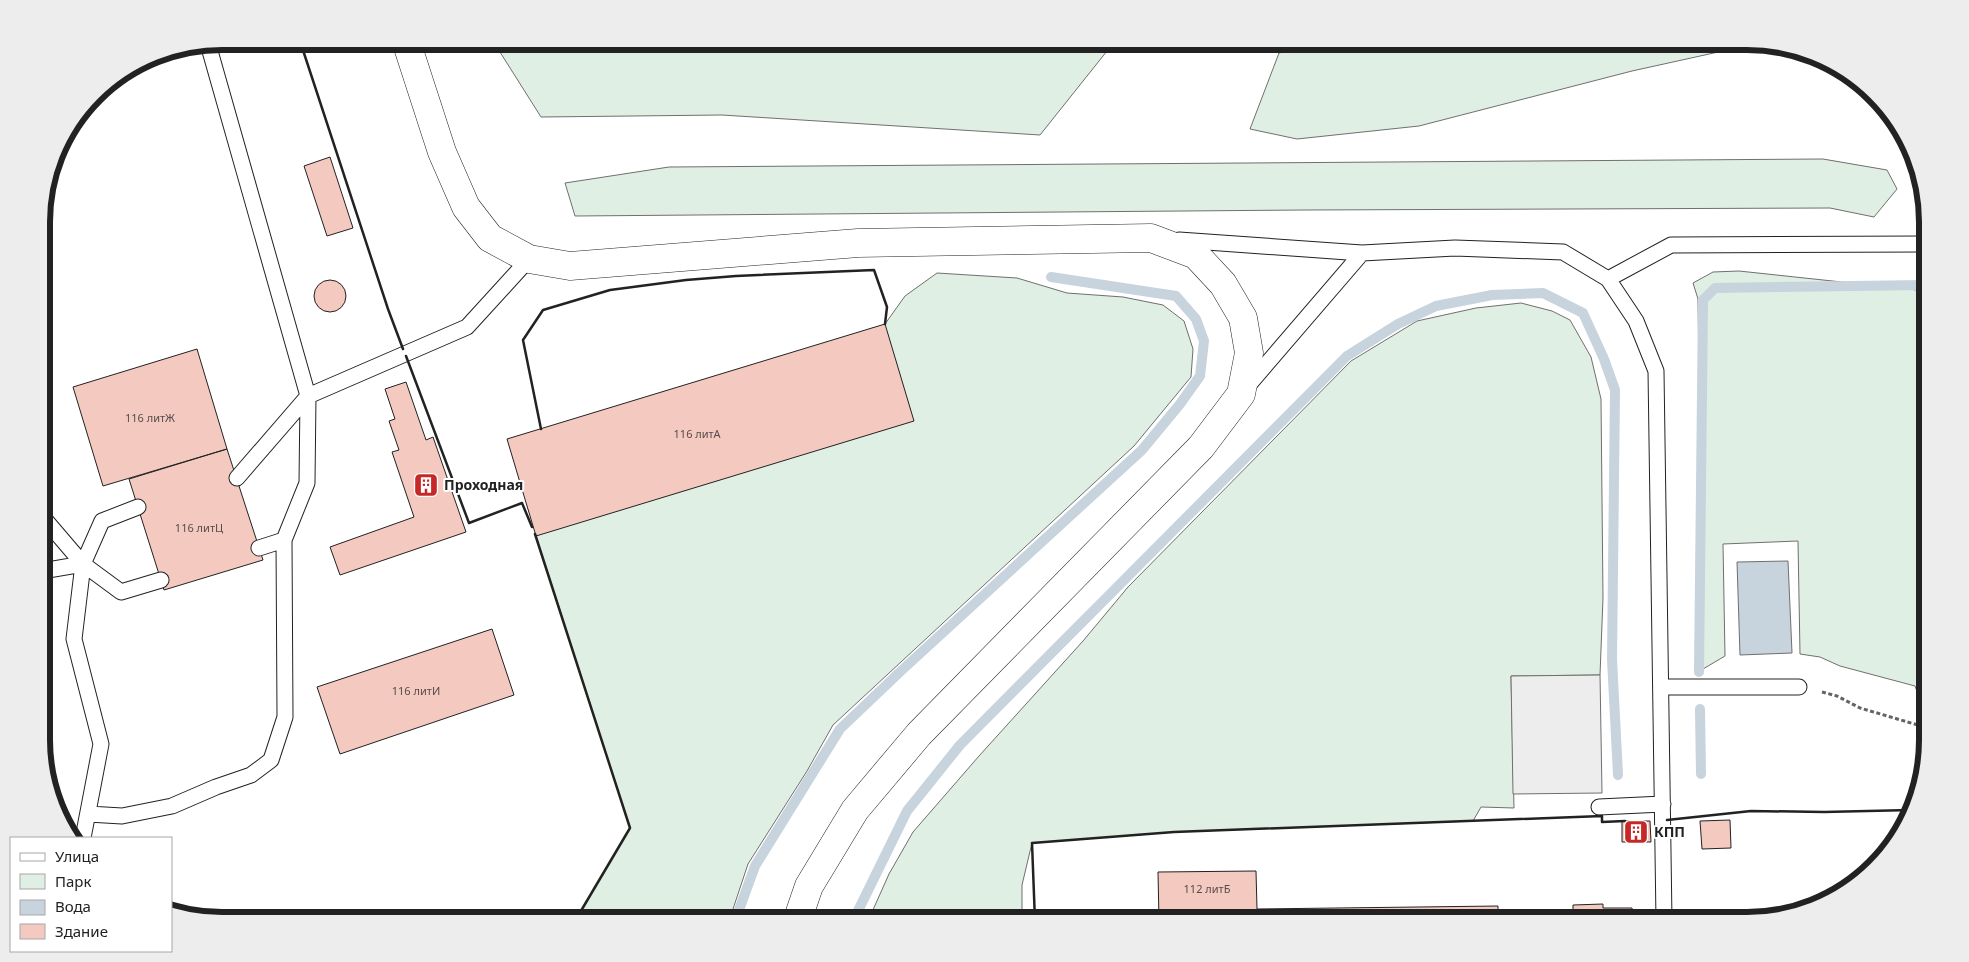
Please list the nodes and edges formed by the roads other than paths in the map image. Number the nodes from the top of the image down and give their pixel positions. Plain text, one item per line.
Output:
1 (409, 50) edge
2 (210, 51) edge
3 (1151, 238) junction
4 (1919, 244) edge
5 (1362, 253) junction
6 (529, 259) junction
7 (1608, 280) junction
8 (1241, 394) junction
9 (308, 396) junction
10 (237, 478) dead end
11 (138, 507) dead end
12 (50, 525) edge
13 (284, 540) junction
14 (259, 548) dead end
15 (83, 564) junction
16 (50, 570) edge
17 (161, 580) dead end
18 (1661, 687) junction
19 (1799, 687) road end
20 (1663, 804) junction
21 (1599, 807) dead end
22 (88, 814) junction
23 (83, 837) edge
24 (800, 912) edge
25 (1664, 912) edge

1 - 6 street
2 - 9 lane
3 - 5 lane
3 - 6 street
3 - 8 street
4 - 7 lane
5 - 7 lane
5 - 8 lane
6 - 9 lane
7 - 18 lane
8 - 24 street
9 - 10 lane
9 - 13 lane
11 - 15 lane
12 - 15 lane
13 - 14 lane
13 - 22 lane
15 - 16 lane
15 - 17 lane
15 - 22 lane
18 - 19 lane
18 - 20 lane
20 - 21 lane
20 - 25 lane
22 - 23 lane

